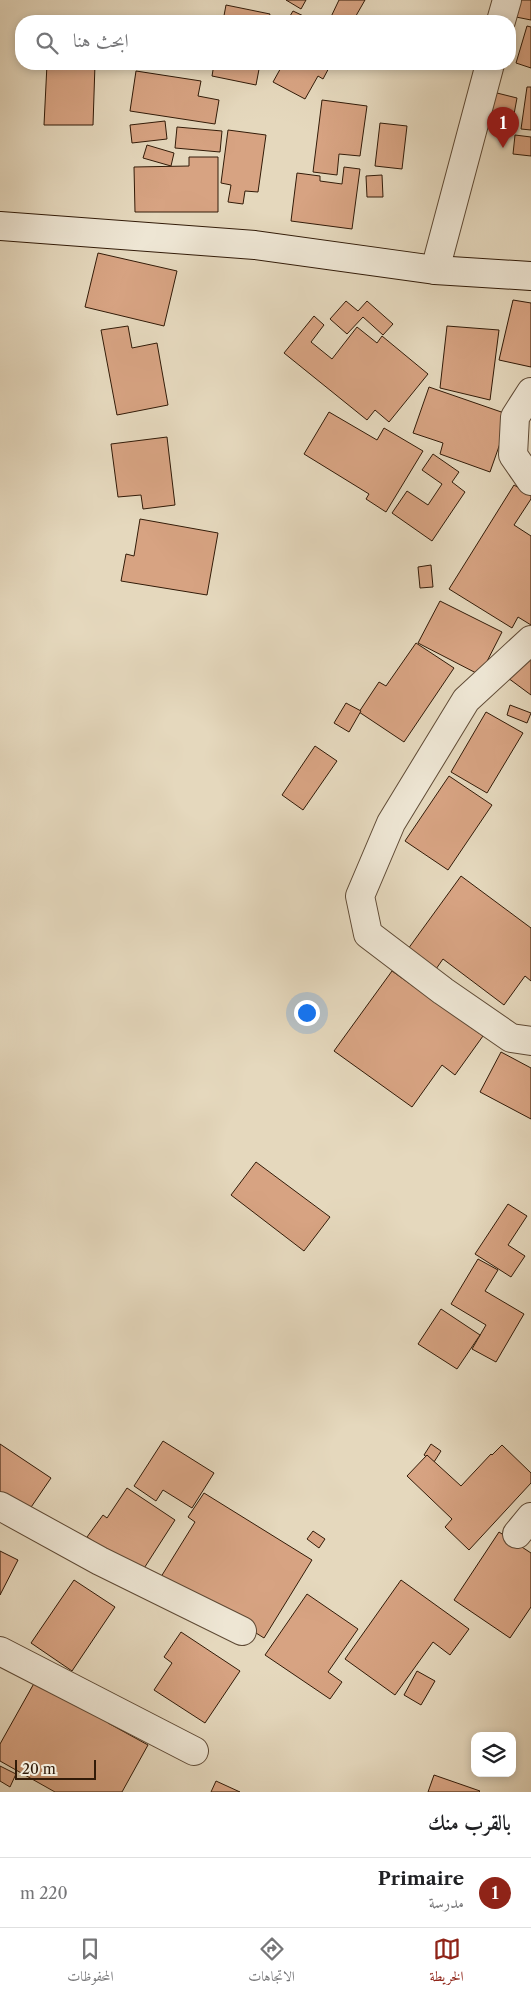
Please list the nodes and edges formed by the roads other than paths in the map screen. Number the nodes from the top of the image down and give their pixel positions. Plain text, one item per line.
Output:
1 (507, 0) edge
2 (503, 15) edge
3 (488, 70) edge
4 (0, 226) edge
5 (435, 270) junction
6 (531, 276) edge
7 (531, 392) edge
8 (531, 481) edge
9 (531, 640) edge
10 (531, 1041) edge
11 (0, 1506) edge
12 (242, 1631) dead end
13 (0, 1650) edge
14 (194, 1751) dead end

1 - 2 street
3 - 5 street
4 - 5 street
5 - 6 street
7 - 8 street
9 - 10 street
11 - 12 street
13 - 14 street

